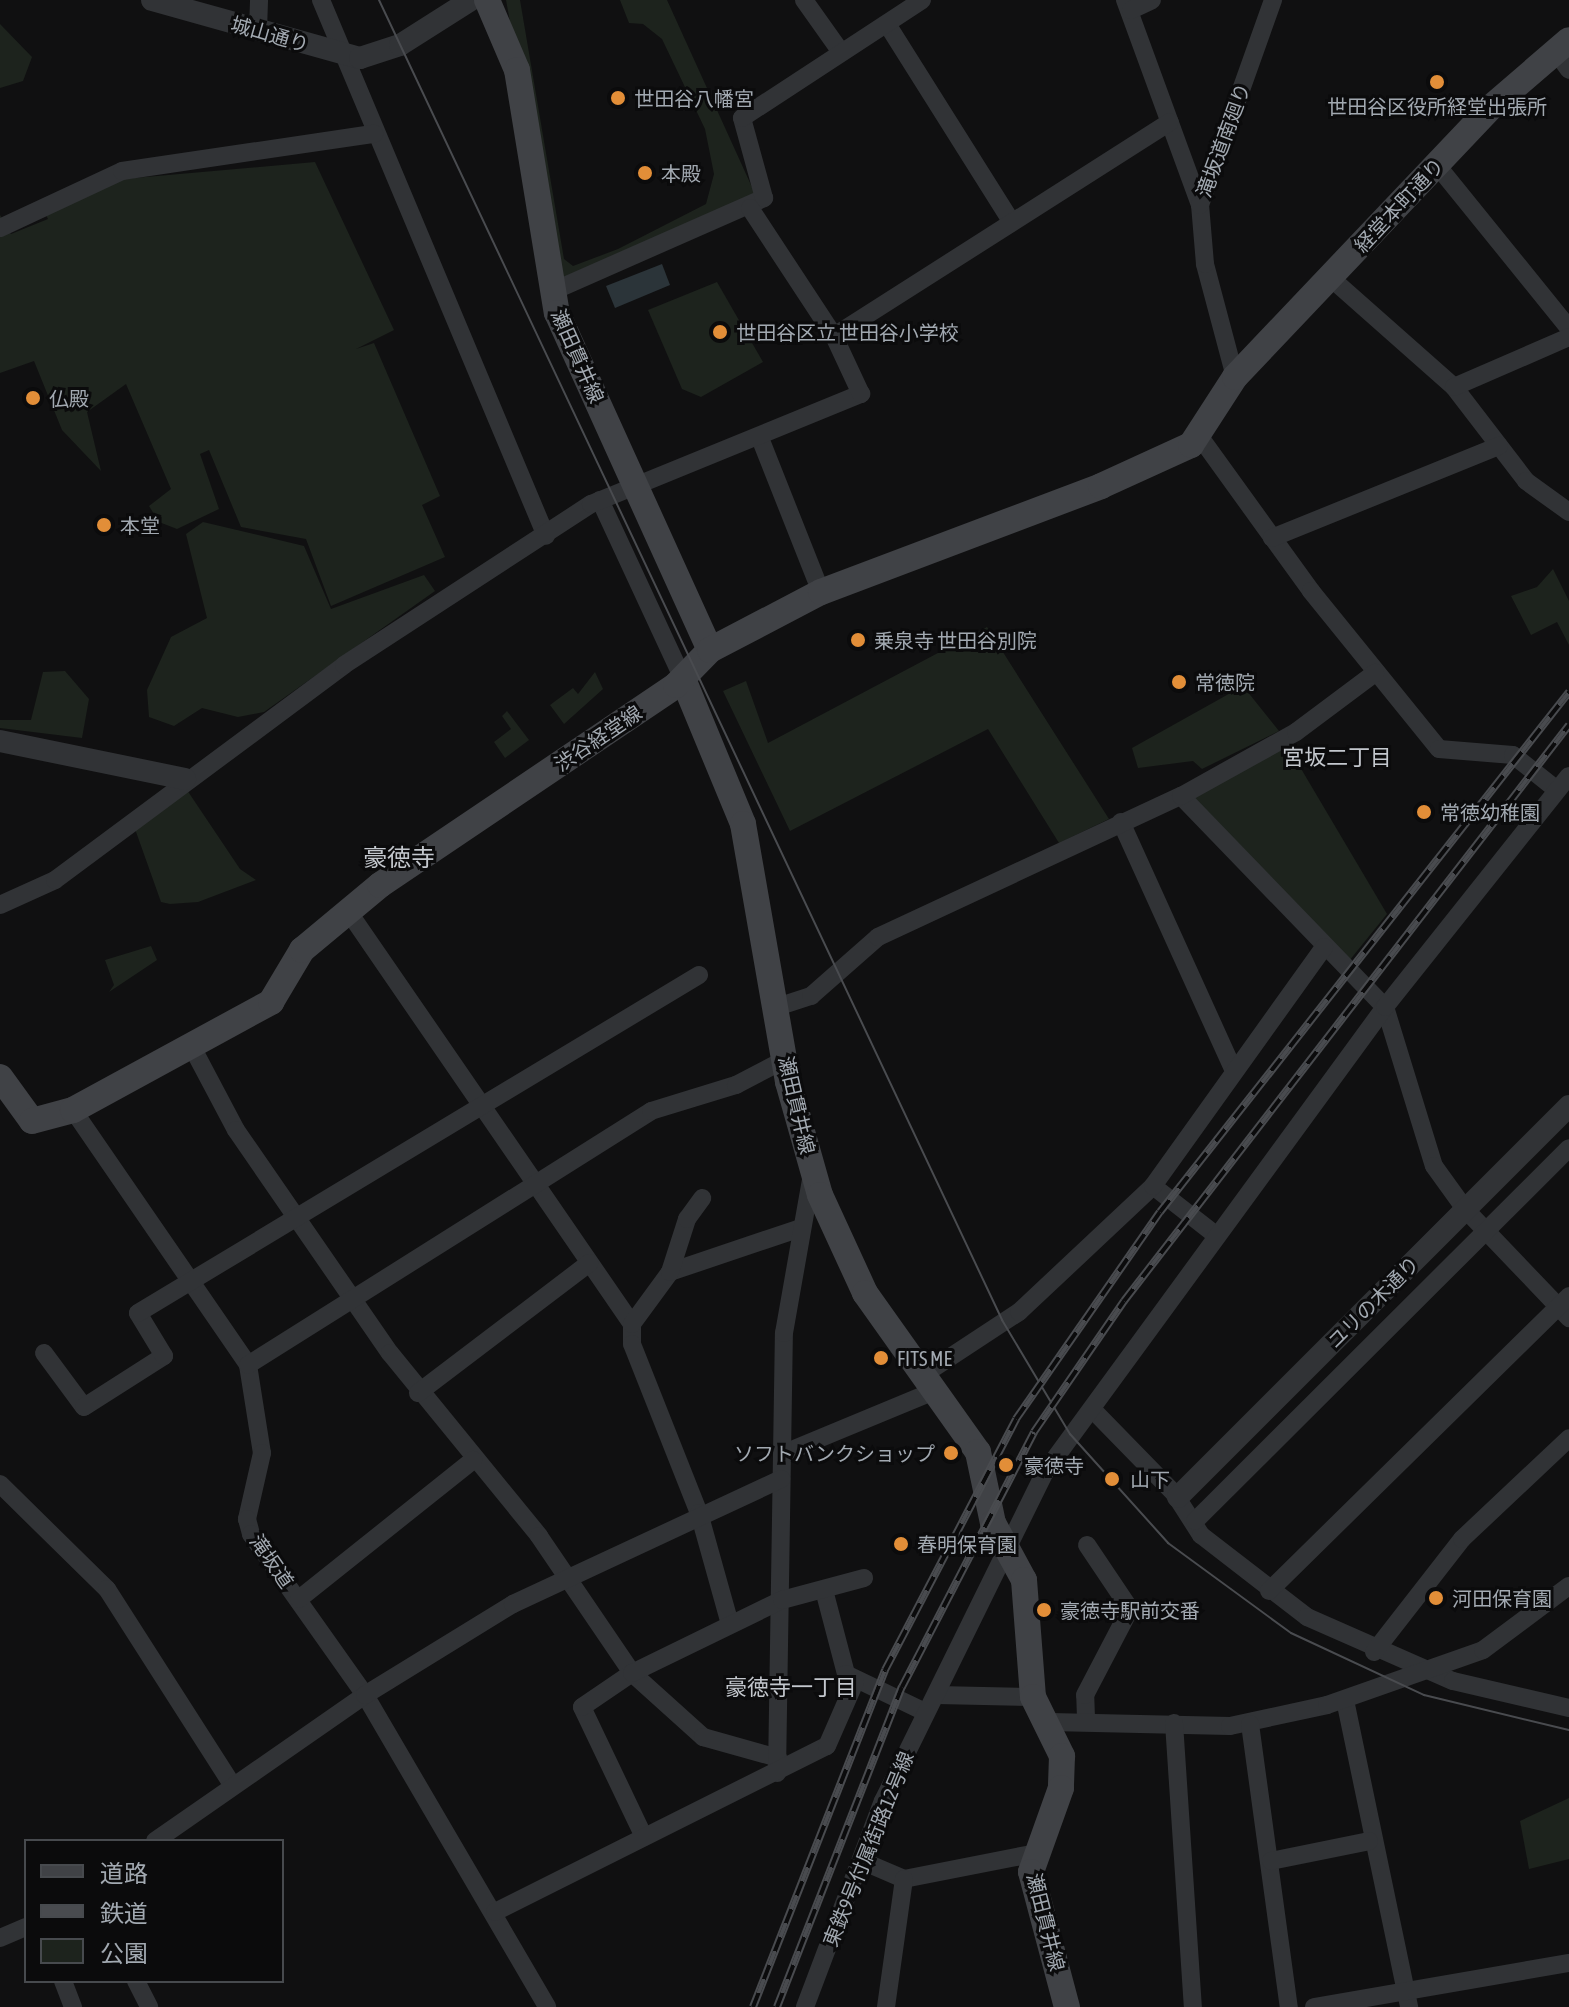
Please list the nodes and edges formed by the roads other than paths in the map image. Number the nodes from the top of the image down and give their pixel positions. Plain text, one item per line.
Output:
1 (152, 0) edge
2 (259, 0) edge
3 (321, 0) edge
4 (471, 0) edge
5 (487, 0) edge
6 (804, 0) edge
7 (922, 0) edge
8 (1152, 0) edge
9 (1273, 0) edge
10 (1128, 5) edge
11 (887, 24) junction
12 (258, 30) junction
13 (841, 52) junction
14 (1565, 54) edge
15 (345, 55) junction
16 (1170, 122) junction
17 (374, 134) junction
18 (1436, 164) junction
19 (1200, 205) junction
20 (750, 208) junction
21 (1011, 221) junction
22 (0, 228) edge
23 (1332, 279) junction
24 (551, 292) junction
25 (1569, 328) edge
26 (834, 336) junction
27 (1569, 337) edge
28 (1235, 377) junction
29 (1454, 387) junction
30 (763, 436) junction
31 (1200, 437) junction
32 (1499, 446) junction
33 (637, 486) junction
34 (600, 500) junction
35 (1569, 512) edge
36 (546, 536) junction
37 (1272, 538) junction
38 (821, 592) junction
39 (710, 650) junction
40 (1375, 673) junction
41 (683, 679) junction
42 (0, 741) edge
43 (185, 779) junction
44 (1563, 783) edge
45 (1181, 796) junction
46 (1121, 822) junction
47 (0, 905) edge
48 (348, 911) junction
49 (1324, 947) junction
50 (699, 975) dead end
51 (780, 1006) junction
52 (1385, 1007) junction
53 (191, 1045) junction
54 (784, 1060) junction
55 (1234, 1071) junction
56 (0, 1077) edge
57 (8, 1106) edge
58 (484, 1106) junction
59 (1569, 1106) edge
60 (73, 1110) junction
61 (1569, 1148) edge
62 (812, 1172) junction
63 (1153, 1186) junction
64 (539, 1187) junction
65 (702, 1198) dead end
66 (1465, 1209) junction
67 (303, 1218) junction
68 (801, 1228) junction
69 (1485, 1232) junction
70 (1217, 1236) junction
71 (589, 1263) junction
72 (670, 1272) junction
73 (193, 1277) junction
74 (356, 1303) junction
75 (1566, 1307) edge
76 (632, 1324) junction
77 (44, 1353) dead end
78 (248, 1365) junction
79 (929, 1383) junction
80 (418, 1393) junction
81 (1092, 1409) junction
82 (1569, 1438) edge
83 (782, 1454) junction
84 (473, 1460) junction
85 (781, 1479) junction
86 (0, 1484) edge
87 (1178, 1497) junction
88 (699, 1513) junction
89 (1195, 1521) junction
90 (1087, 1545) dead end
91 (1011, 1546) junction
92 (564, 1577) junction
93 (864, 1578) dead end
94 (1569, 1586) edge
95 (824, 1590) junction
96 (1269, 1591) junction
97 (299, 1599) junction
98 (782, 1600) junction
99 (730, 1624) junction
100 (1374, 1652) junction
101 (1424, 1671) junction
102 (632, 1673) junction
103 (855, 1682) junction
104 (365, 1695) junction
105 (937, 1695) junction
106 (1033, 1697) junction
107 (1345, 1700) junction
108 (1569, 1708) edge
109 (925, 1712) junction
110 (1086, 1718) junction
111 (1050, 1722) junction
112 (1174, 1723) junction
113 (1250, 1724) junction
114 (778, 1765) junction
115 (233, 1786) junction
116 (644, 1837) junction
117 (158, 1839) edge
118 (1369, 1841) junction
119 (1032, 1854) junction
120 (862, 1861) junction
121 (1271, 1861) junction
122 (904, 1879) junction
123 (495, 1912) junction
124 (24, 1928) edge
125 (0, 1938) edge
126 (1569, 1963) edge
127 (64, 1983) edge
128 (137, 1983) edge
129 (1404, 1988) junction
130 (73, 2007) edge
131 (149, 2007) edge
132 (547, 2007) edge
133 (805, 2007) edge
134 (886, 2007) edge
135 (1067, 2007) edge
136 (1193, 2007) edge
137 (1289, 2007) edge
138 (1314, 2007) edge
139 (1409, 2007) edge

1 - 12 street, 城山通り
2 - 12 street
3 - 15 street
4 - 15 street, 城山通り
5 - 24 main road, 瀬田貫井線
6 - 13 street
7 - 11 street
8 - 10 street
9 - 19 street, 滝坂道南廻り
10 - 16 street
11 - 13 street
11 - 21 street
12 - 15 street, 城山通り
13 - 20 street
14 - 18 main road, 経堂本町通り
15 - 17 street
16 - 19 street
16 - 21 street
17 - 22 street
17 - 36 street
18 - 23 main road, 経堂本町通り
18 - 25 street
19 - 28 street, 滝坂道南廻り
20 - 24 street
20 - 26 street
21 - 26 street
23 - 28 main road, 経堂本町通り
23 - 29 street
24 - 33 main road, 瀬田貫井線
26 - 30 street
27 - 29 street
28 - 31 main road
29 - 32 street
30 - 33 street
30 - 38 street
31 - 37 street
31 - 38 main road, 渋谷経堂線
32 - 35 street
32 - 37 street
33 - 34 street
33 - 39 main road, 瀬田貫井線
34 - 36 street
34 - 41 street
36 - 43 street
37 - 40 street
38 - 39 main road, 渋谷経堂線
39 - 41 main road, 渋谷経堂線
40 - 44 street
40 - 45 street
41 - 48 main road, 渋谷経堂線
41 - 51 main road, 瀬田貫井線
42 - 43 street
43 - 47 street
44 - 52 street, 東鉄9号付属街路12号線
45 - 46 street
45 - 49 street
46 - 51 street
46 - 55 street
48 - 53 main road, 渋谷経堂線
48 - 58 street
49 - 52 street
49 - 55 street
50 - 58 street
51 - 54 main road, 瀬田貫井線
52 - 66 street
52 - 70 street, 東鉄9号付属街路12号線
53 - 60 main road, 渋谷経堂線
53 - 67 street
54 - 62 main road, 瀬田貫井線
54 - 64 street
55 - 63 street
56 - 57 main road, 渋谷経堂線
57 - 60 main road, 渋谷経堂線
58 - 64 street
58 - 67 street
59 - 66 street, ユリの木通り
60 - 73 street, 滝坂道
61 - 69 street
62 - 68 street
62 - 79 main road, 瀬田貫井線
63 - 70 street
63 - 79 street
64 - 71 street
64 - 74 street
65 - 72 street
66 - 69 street
66 - 87 street, ユリの木通り
67 - 73 street
67 - 74 street
68 - 72 street
68 - 83 street
69 - 75 street
69 - 89 street
70 - 81 street, 東鉄9号付属街路12号線
71 - 76 street
71 - 80 street
72 - 76 street
73 - 77 street
73 - 78 street, 滝坂道
74 - 78 street
74 - 80 street
75 - 96 street
76 - 88 street
78 - 97 street, 滝坂道
79 - 83 street
79 - 91 main road, 瀬田貫井線
80 - 84 street
81 - 87 street
81 - 91 street, 東鉄9号付属街路12号線
82 - 100 street
83 - 85 street
84 - 92 street
84 - 97 street
85 - 88 street
85 - 98 street
86 - 115 street
87 - 89 street
88 - 92 street
88 - 99 street
89 - 96 street
90 - 110 street
91 - 105 street, 東鉄9号付属街路12号線
91 - 106 main road, 瀬田貫井線
92 - 102 street
92 - 104 street
93 - 95 street
94 - 101 street
95 - 98 street
95 - 103 street
96 - 100 street
97 - 104 street, 滝坂道
98 - 99 street
98 - 114 street
99 - 102 street
100 - 101 street
101 - 107 street
101 - 108 street
102 - 114 street
102 - 116 street
103 - 109 street
103 - 114 street
104 - 115 street
104 - 123 street, 滝坂道
105 - 106 street
105 - 109 street, 東鉄9号付属街路12号線
106 - 111 main road, 瀬田貫井線
107 - 113 street
107 - 118 street
109 - 120 street, 東鉄9号付属街路12号線
110 - 111 street
110 - 112 street
111 - 119 main road, 瀬田貫井線
112 - 113 street
112 - 136 street
113 - 121 street
114 - 116 street
115 - 117 street
116 - 123 street
118 - 121 street
118 - 129 street
119 - 122 street
119 - 135 main road, 瀬田貫井線
120 - 122 street
120 - 133 street, 東鉄9号付属街路12号線
121 - 137 street
122 - 134 street
123 - 132 street, 滝坂道
124 - 125 street
126 - 129 street
127 - 130 street
128 - 131 street
129 - 138 street
129 - 139 street

